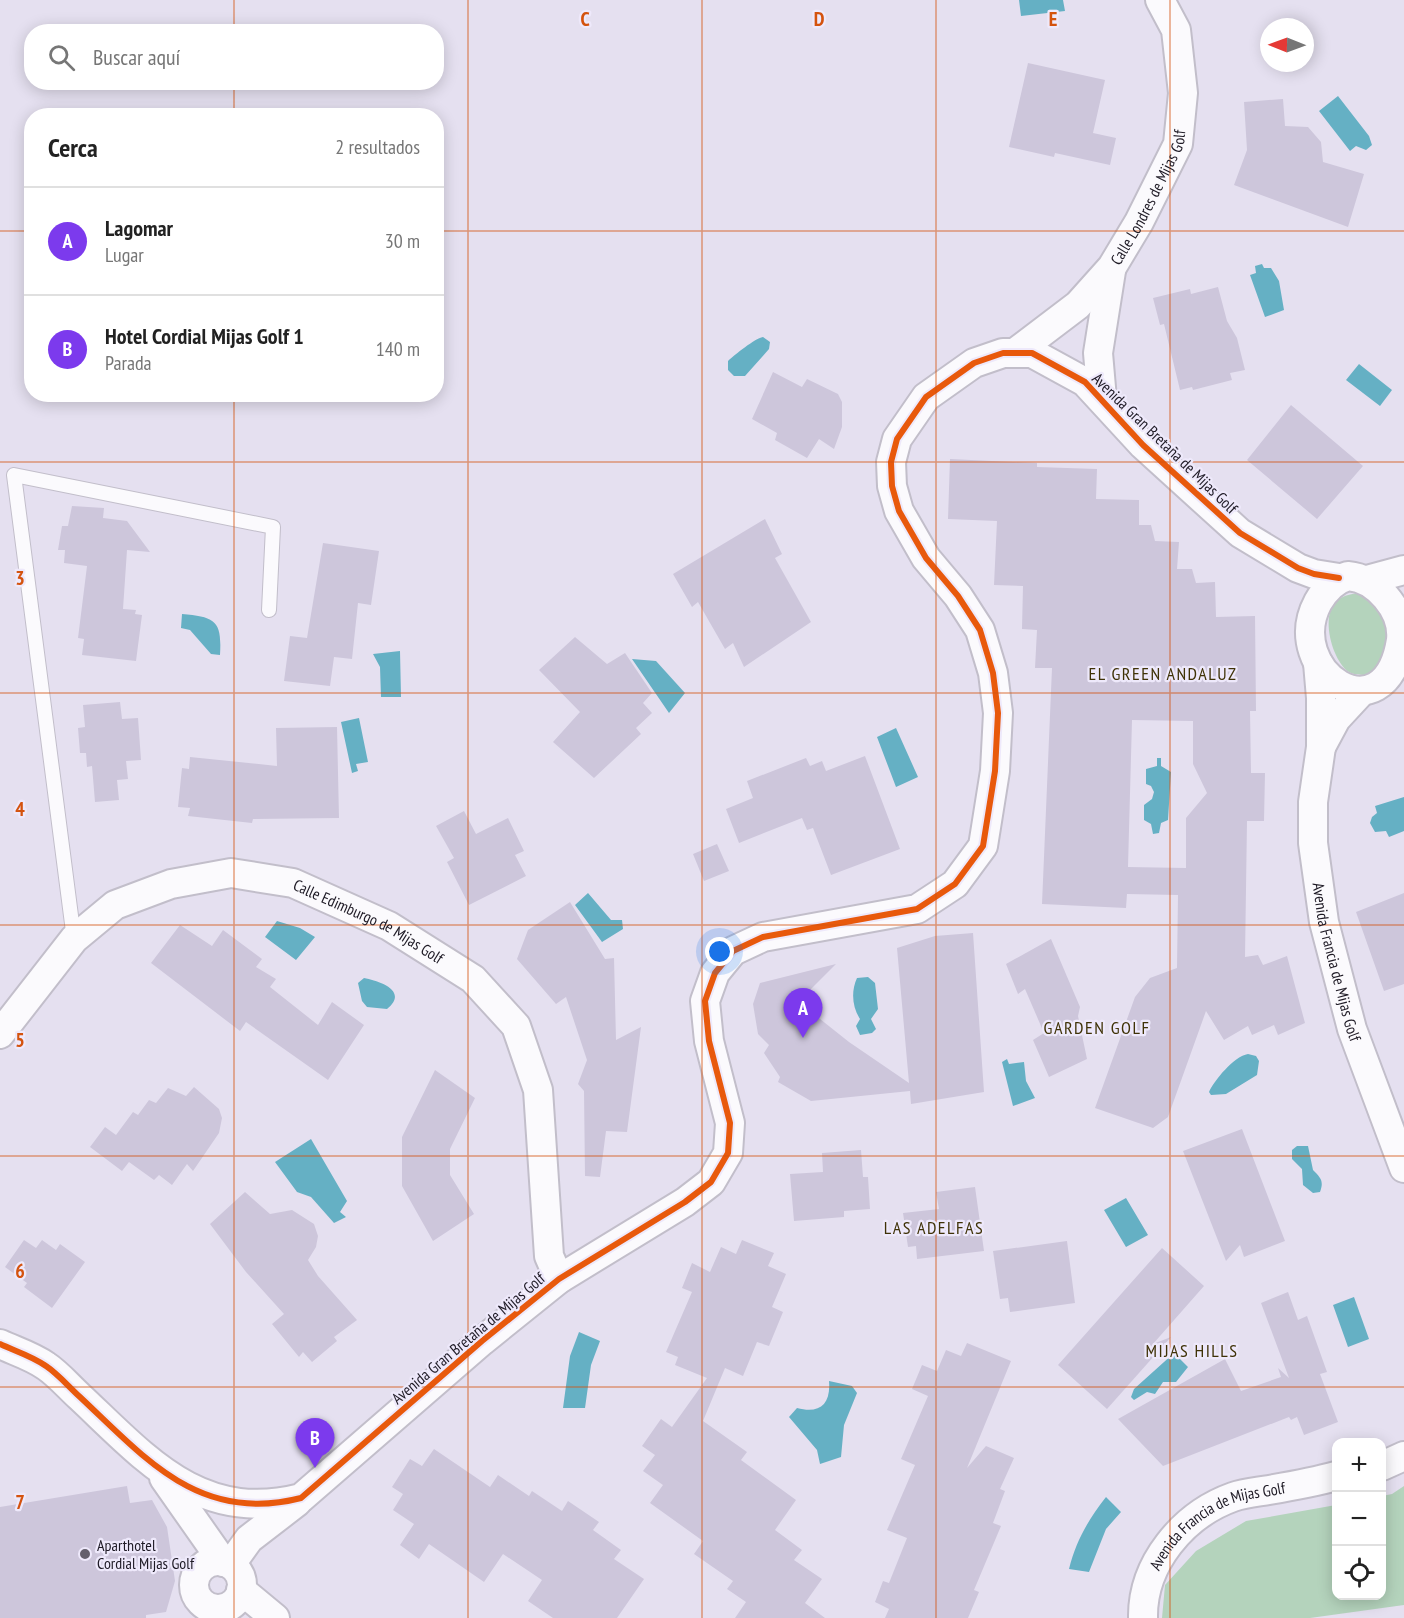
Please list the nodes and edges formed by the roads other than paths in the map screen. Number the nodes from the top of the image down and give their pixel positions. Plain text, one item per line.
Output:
1 (1160, 0) edge
2 (1112, 267) junction
3 (1016, 352) junction
4 (1102, 399) junction
5 (1404, 570) edge
6 (1339, 578) junction
7 (1367, 580) junction
8 (269, 610) dead end
9 (1402, 631) edge
10 (1318, 663) junction
11 (1382, 687) edge
12 (1321, 747) junction
13 (74, 939) junction
14 (0, 1034) edge
15 (1404, 1168) edge
16 (559, 1279) junction
17 (0, 1344) edge
18 (1404, 1456) edge
19 (1386, 1464) edge
20 (158, 1469) junction
21 (1332, 1477) edge
22 (301, 1498) junction
23 (227, 1563) junction
24 (227, 1609) edge
25 (275, 1618) edge
26 (1143, 1618) edge

1 - 2 street, Calle Londres de Mijas Golf
2 - 3 street, Calle Londres de Mijas Golf
2 - 4 street
3 - 4 street, Avenida Gran Bretaña de Mijas Golf
3 - 16 street, Avenida Gran Bretaña de Mijas Golf
4 - 6 street, Avenida Gran Bretaña de Mijas Golf
5 - 7 street
6 - 7 street
6 - 10 street
7 - 9 street
8 - 13 lane
9 - 11 street
10 - 11 street
10 - 12 street, Avenida Francia de Mijas Golf
11 - 12 street, Avenida Francia de Mijas Golf
12 - 15 street, Avenida Francia de Mijas Golf
13 - 14 street, Calle Edimburgo de Mijas Golf
13 - 16 street, Calle Edimburgo de Mijas Golf
16 - 22 street, Avenida Gran Bretaña de Mijas Golf
17 - 20 street, Avenida Gran Bretaña de Mijas Golf
18 - 19 street
20 - 22 street, Avenida Gran Bretaña de Mijas Golf
20 - 23 street
21 - 26 street, Avenida Francia de Mijas Golf
22 - 23 street
23 - 24 street
23 - 24 street
24 - 25 street

